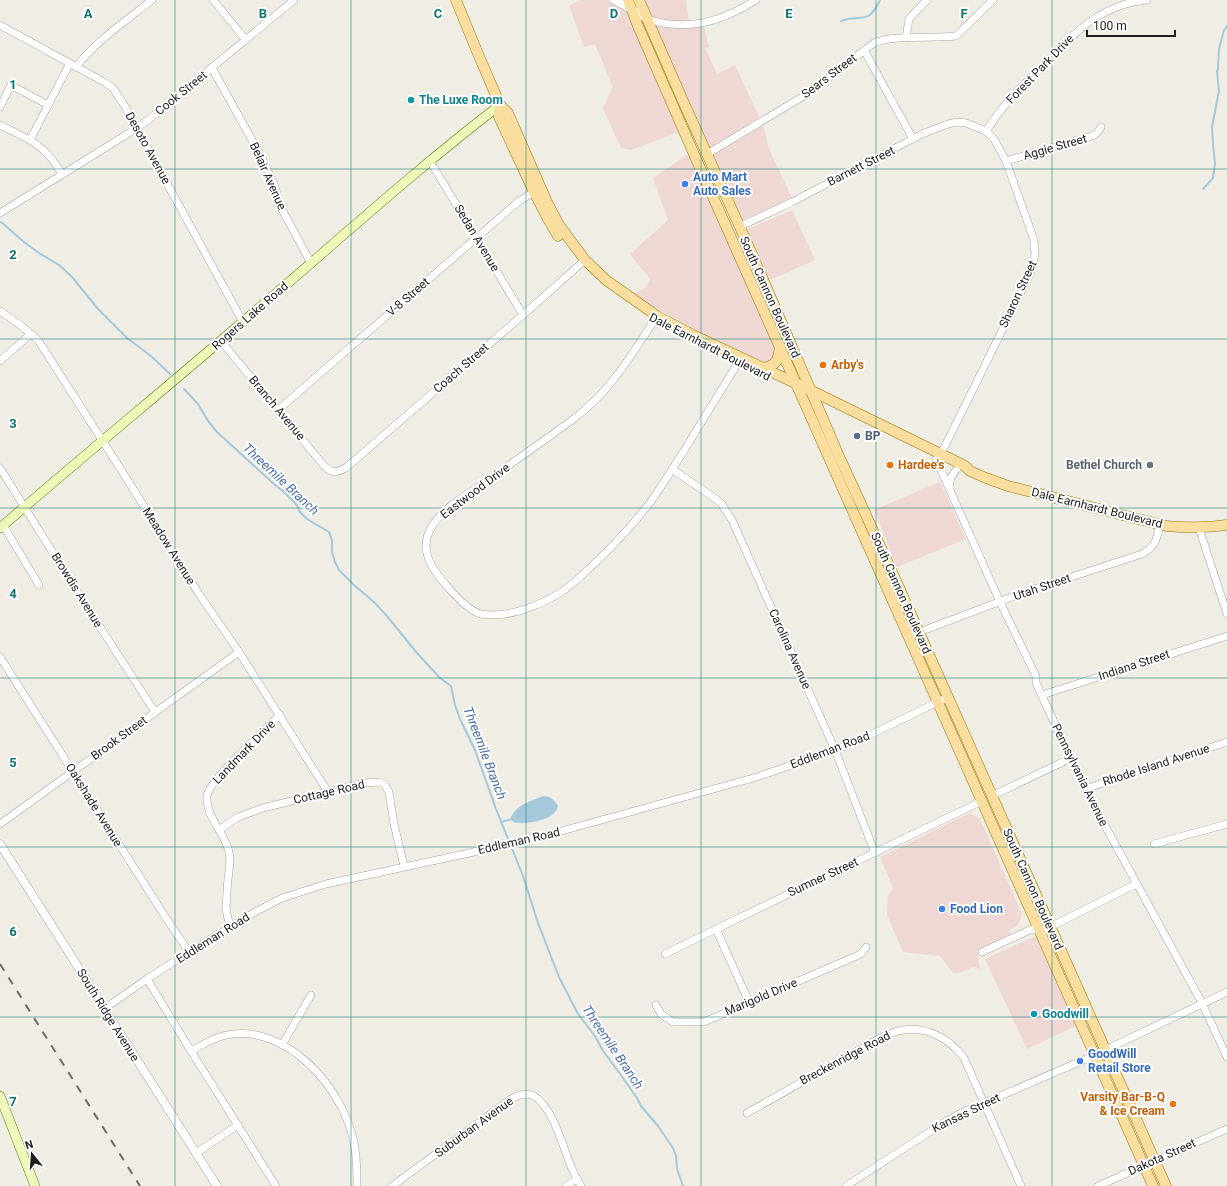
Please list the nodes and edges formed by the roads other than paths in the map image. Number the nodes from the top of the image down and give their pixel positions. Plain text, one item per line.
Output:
1 (152, 0) edge
2 (214, 0) edge
3 (294, 0) edge
4 (456, 0) edge
5 (614, 0) edge
6 (639, 0) edge
7 (756, 0) edge
8 (927, 0) edge
9 (993, 0) edge
10 (1147, 0) edge
11 (748, 2) edge
12 (630, 4) edge
13 (647, 19) junction
14 (0, 25) edge
15 (906, 38) junction
16 (246, 40) junction
17 (864, 50) junction
18 (73, 65) junction
19 (212, 68) junction
20 (48, 105) junction
21 (500, 105) junction
22 (0, 107) edge
23 (0, 125) edge
24 (1101, 127) dead end
25 (137, 128) junction
26 (986, 131) junction
27 (913, 139) junction
28 (30, 140) junction
29 (707, 154) junction
30 (430, 161) junction
31 (1006, 161) junction
32 (63, 174) junction
33 (537, 190) junction
34 (712, 195) junction
35 (0, 213) edge
36 (740, 227) junction
37 (477, 238) junction
38 (582, 262) junction
39 (311, 264) junction
40 (0, 311) edge
41 (524, 315) junction
42 (655, 318) junction
43 (242, 322) junction
44 (31, 334) junction
45 (221, 341) junction
46 (780, 346) junction
47 (0, 361) edge
48 (738, 363) junction
49 (763, 368) junction
50 (798, 387) junction
51 (812, 394) junction
52 (279, 409) junction
53 (102, 441) junction
54 (939, 456) junction
55 (0, 468) edge
56 (672, 469) junction
57 (957, 469) junction
58 (970, 471) junction
59 (335, 472) joint
60 (949, 487) junction
61 (25, 507) junction
62 (1160, 524) junction
63 (1227, 525) edge
64 (2, 526) edge
65 (1199, 528) junction
66 (39, 584) dead end
67 (1000, 602) junction
68 (1227, 614) edge
69 (919, 632) junction
70 (908, 636) junction
71 (1227, 636) edge
72 (239, 652) junction
73 (0, 657) edge
74 (1042, 695) junction
75 (948, 697) junction
76 (938, 702) junction
77 (156, 712) junction
78 (280, 715) junction
79 (1227, 742) edge
80 (835, 750) junction
81 (1071, 758) junction
82 (73, 771) junction
83 (1085, 789) junction
84 (328, 792) junction
85 (992, 796) junction
86 (982, 801) junction
87 (0, 824) edge
88 (1227, 824) edge
89 (219, 830) junction
90 (0, 844) edge
91 (1154, 844) dead end
92 (875, 853) junction
93 (404, 866) junction
94 (1136, 884) junction
95 (230, 926) junction
96 (1050, 927) junction
97 (716, 929) junction
98 (1040, 932) junction
99 (866, 947) dead end
100 (189, 952) junction
101 (982, 952) dead end
102 (665, 954) dead end
103 (147, 979) junction
104 (1227, 992) edge
105 (311, 995) dead end
106 (749, 1002) junction
107 (1202, 1004) junction
108 (656, 1005) dead end
109 (104, 1009) junction
110 (282, 1046) junction
111 (1105, 1050) junction
112 (191, 1051) junction
113 (1095, 1055) junction
114 (1227, 1057) edge
115 (0, 1096) edge
116 (985, 1103) junction
117 (747, 1113) dead end
118 (238, 1125) junction
119 (1227, 1129) edge
120 (196, 1153) junction
121 (1154, 1161) junction
122 (1144, 1165) junction
123 (579, 1183) edge
124 (35, 1186) edge
125 (217, 1186) edge
126 (276, 1186) edge
127 (357, 1186) edge
128 (392, 1186) edge
129 (566, 1186) edge
130 (846, 1186) edge
131 (1022, 1186) edge
132 (1098, 1186) edge
133 (1153, 1186) edge
134 (1166, 1186) edge

1 - 18 street
2 - 16 street
3 - 16 street, Cook Street
4 - 21 main road, Dale Earnhardt Boulevard
5 - 12 street
6 - 13 main road, South Cannon Boulevard
7 - 11 street
8 - 15 street
9 - 15 street
10 - 26 street, Forest Park Drive
11 - 13 street
12 - 13 street
12 - 34 main road, South Cannon Boulevard
13 - 29 main road, South Cannon Boulevard
14 - 18 street, Desoto Avenue
15 - 17 street
16 - 19 street, Cook Street
17 - 27 street, Sears Street
17 - 29 street, Sears Street
18 - 20 street
18 - 25 street, Desoto Avenue
19 - 25 street, Cook Street
19 - 39 street, Belair Avenue
20 - 22 street
20 - 28 street
21 - 30 main road, Rogers Lake Road
21 - 33 main road, Dale Earnhardt Boulevard
23 - 28 street
24 - 31 street, Aggie Street
25 - 32 street, Cook Street
25 - 43 street, Desoto Avenue
26 - 27 street, Barnett Street
26 - 31 street, Sharon Street
27 - 36 street, Barnett Street
28 - 32 street
29 - 36 main road, South Cannon Boulevard
30 - 37 street, Sedan Avenue
30 - 39 main road, Rogers Lake Road
31 - 54 street, Sharon Street
32 - 35 street, Cook Street
33 - 37 street, V-8 Street
33 - 38 main road, Dale Earnhardt Boulevard
34 - 36 main road
34 - 46 main road, South Cannon Boulevard
36 - 51 main road, South Cannon Boulevard
37 - 41 street, Sedan Avenue
37 - 52 street, V-8 Street
38 - 41 street, Coach Street
38 - 42 main road, Dale Earnhardt Boulevard
39 - 43 main road, Rogers Lake Road
40 - 44 street, Meadow Avenue
41 - 59 street, Coach Street
42 - 48 main road, Dale Earnhardt Boulevard
42 - 49 main road, Dale Earnhardt Boulevard
42 - 56 street, Eastwood Drive
43 - 45 main road, Rogers Lake Road
44 - 47 street
44 - 53 street, Meadow Avenue
45 - 52 street, Branch Avenue
45 - 53 main road, Rogers Lake Road
46 - 49 main road
46 - 50 main road, South Cannon Boulevard
48 - 50 main road, Dale Earnhardt Boulevard
48 - 56 street, Eastwood Drive
49 - 50 main road, Dale Earnhardt Boulevard
50 - 51 main road, Dale Earnhardt Boulevard
50 - 70 main road, South Cannon Boulevard
51 - 54 main road, Dale Earnhardt Boulevard
51 - 69 main road, South Cannon Boulevard
52 - 59 street, Branch Avenue
53 - 61 main road, Rogers Lake Road
53 - 72 street, Meadow Avenue
54 - 57 main road, Dale Earnhardt Boulevard
54 - 58 main road, Dale Earnhardt Boulevard
54 - 60 street, Pennsylvania Avenue
55 - 61 street, Browdis Avenue
56 - 80 street, Carolina Avenue
57 - 58 main road, Dale Earnhardt Boulevard
57 - 60 street
58 - 62 main road, Dale Earnhardt Boulevard
60 - 67 street, Pennsylvania Avenue
61 - 64 main road, Rogers Lake Road
61 - 77 street, Browdis Avenue
62 - 65 main road, Dale Earnhardt Boulevard
62 - 67 street, Utah Street
63 - 65 main road, Dale Earnhardt Boulevard
64 - 66 street
65 - 68 street
67 - 69 street, Utah Street
67 - 74 street, Pennsylvania Avenue
69 - 70 street, Utah Street
69 - 75 main road, South Cannon Boulevard
70 - 76 main road, South Cannon Boulevard
71 - 74 street, Indiana Street
72 - 77 street, Brook Street
72 - 78 street, Meadow Avenue
73 - 82 street, Oakshade Avenue
74 - 81 street, Pennsylvania Avenue
75 - 76 street, Eddleman Road
75 - 85 main road, South Cannon Boulevard
76 - 80 street, Eddleman Road
76 - 86 main road, South Cannon Boulevard
77 - 82 street, Brook Street
78 - 84 street, Meadow Avenue
78 - 89 street, Landmark Drive
79 - 83 street, Rhode Island Avenue
80 - 92 street, Carolina Avenue
80 - 93 street, Eddleman Road
81 - 83 street, Pennsylvania Avenue
81 - 85 street
82 - 87 street, Brook Street
82 - 100 street, Oakshade Avenue
83 - 94 street, Pennsylvania Avenue
84 - 89 street, Cottage Road
84 - 93 street, Cottage Road
85 - 96 main road, South Cannon Boulevard
86 - 92 street, Sumner Street
86 - 98 main road, South Cannon Boulevard
88 - 91 street
89 - 95 street, Landmark Drive
90 - 109 street, South Ridge Avenue
92 - 97 street, Sumner Street
93 - 95 street, Eddleman Road
94 - 96 street
94 - 107 street, Pennsylvania Avenue
95 - 100 street, Eddleman Road
96 - 98 street
96 - 111 main road, South Cannon Boulevard
97 - 102 street, Sumner Street
97 - 106 street
98 - 101 street
98 - 113 main road, South Cannon Boulevard
99 - 106 street, Marigold Drive
100 - 103 street, Eddleman Road
103 - 109 street, Eddleman Road
103 - 112 street
104 - 107 street
105 - 110 street
106 - 108 street, Marigold Drive
107 - 111 street
107 - 114 street, Pennsylvania Avenue
109 - 120 street, South Ridge Avenue
110 - 112 street
110 - 127 street
111 - 121 main road, South Cannon Boulevard
112 - 118 street
113 - 116 street, Kansas Street
113 - 122 main road, South Cannon Boulevard
115 - 124 main road
116 - 117 street, Breckenridge Road
116 - 130 street, Kansas Street
116 - 131 street
118 - 120 street
118 - 126 street
119 - 121 street, Dakota Street
120 - 125 street, South Ridge Avenue
121 - 122 street, Dakota Street
121 - 134 main road, South Cannon Boulevard
122 - 132 street, Dakota Street
122 - 133 main road, South Cannon Boulevard
123 - 128 street, Suburban Avenue
123 - 129 street

